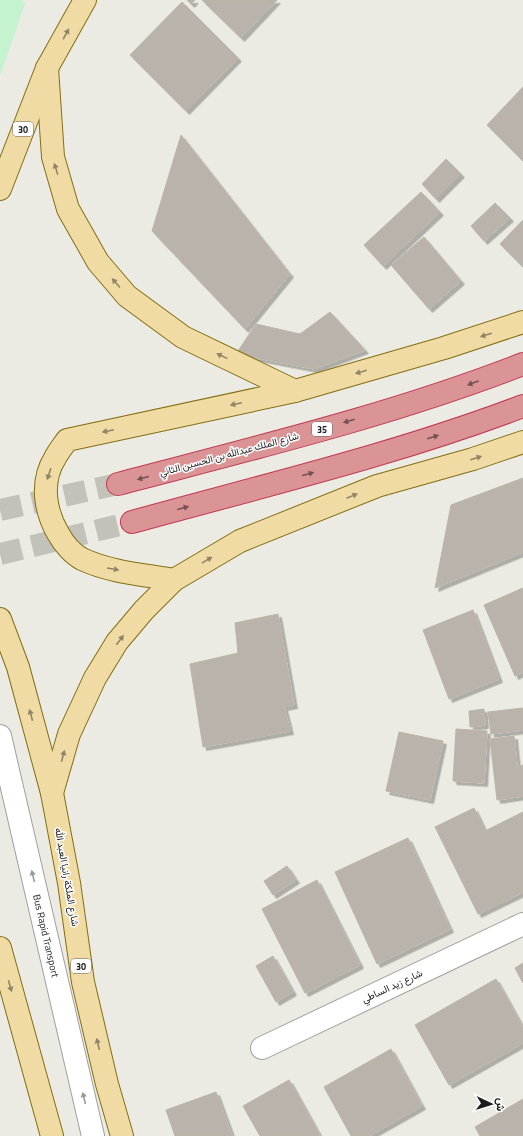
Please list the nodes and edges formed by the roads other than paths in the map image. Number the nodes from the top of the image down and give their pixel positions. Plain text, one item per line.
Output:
1 (85, 0) edge
2 (47, 68) junction
3 (0, 189) edge
4 (523, 322) edge
5 (523, 364) edge
6 (295, 391) junction
7 (523, 406) edge
8 (523, 442) edge
9 (118, 484) tunnel mouth
10 (132, 522) tunnel mouth
11 (174, 580) junction
12 (0, 621) edge
13 (9, 665) edge
14 (0, 736) edge
15 (52, 793) junction
16 (523, 924) edge
17 (0, 948) edge
18 (262, 1048) dead end
19 (52, 1136) edge
20 (93, 1136) edge
21 (122, 1136) edge

2 -> 1 main road, 30
2 - 3 main road, 30
6 -> 2 main road
4 -> 6 main road
5 -> 9 highway, شارع الملك عبدالله بن الحسين الثاني / 35
6 -> 11 main road
10 -> 7 highway
11 -> 8 main road
15 -> 11 main road
12 - 13 main road, شارع الملكة رانيا العبد الله / 30
15 -> 13 main road, شارع الملكة رانيا العبد الله / 30
20 -> 14 street, Bus Rapid Transport
21 -> 15 main road, شارع الملكة رانيا العبد الله / 30
16 - 18 street, شارع زيد الساطي
17 -> 19 main road

